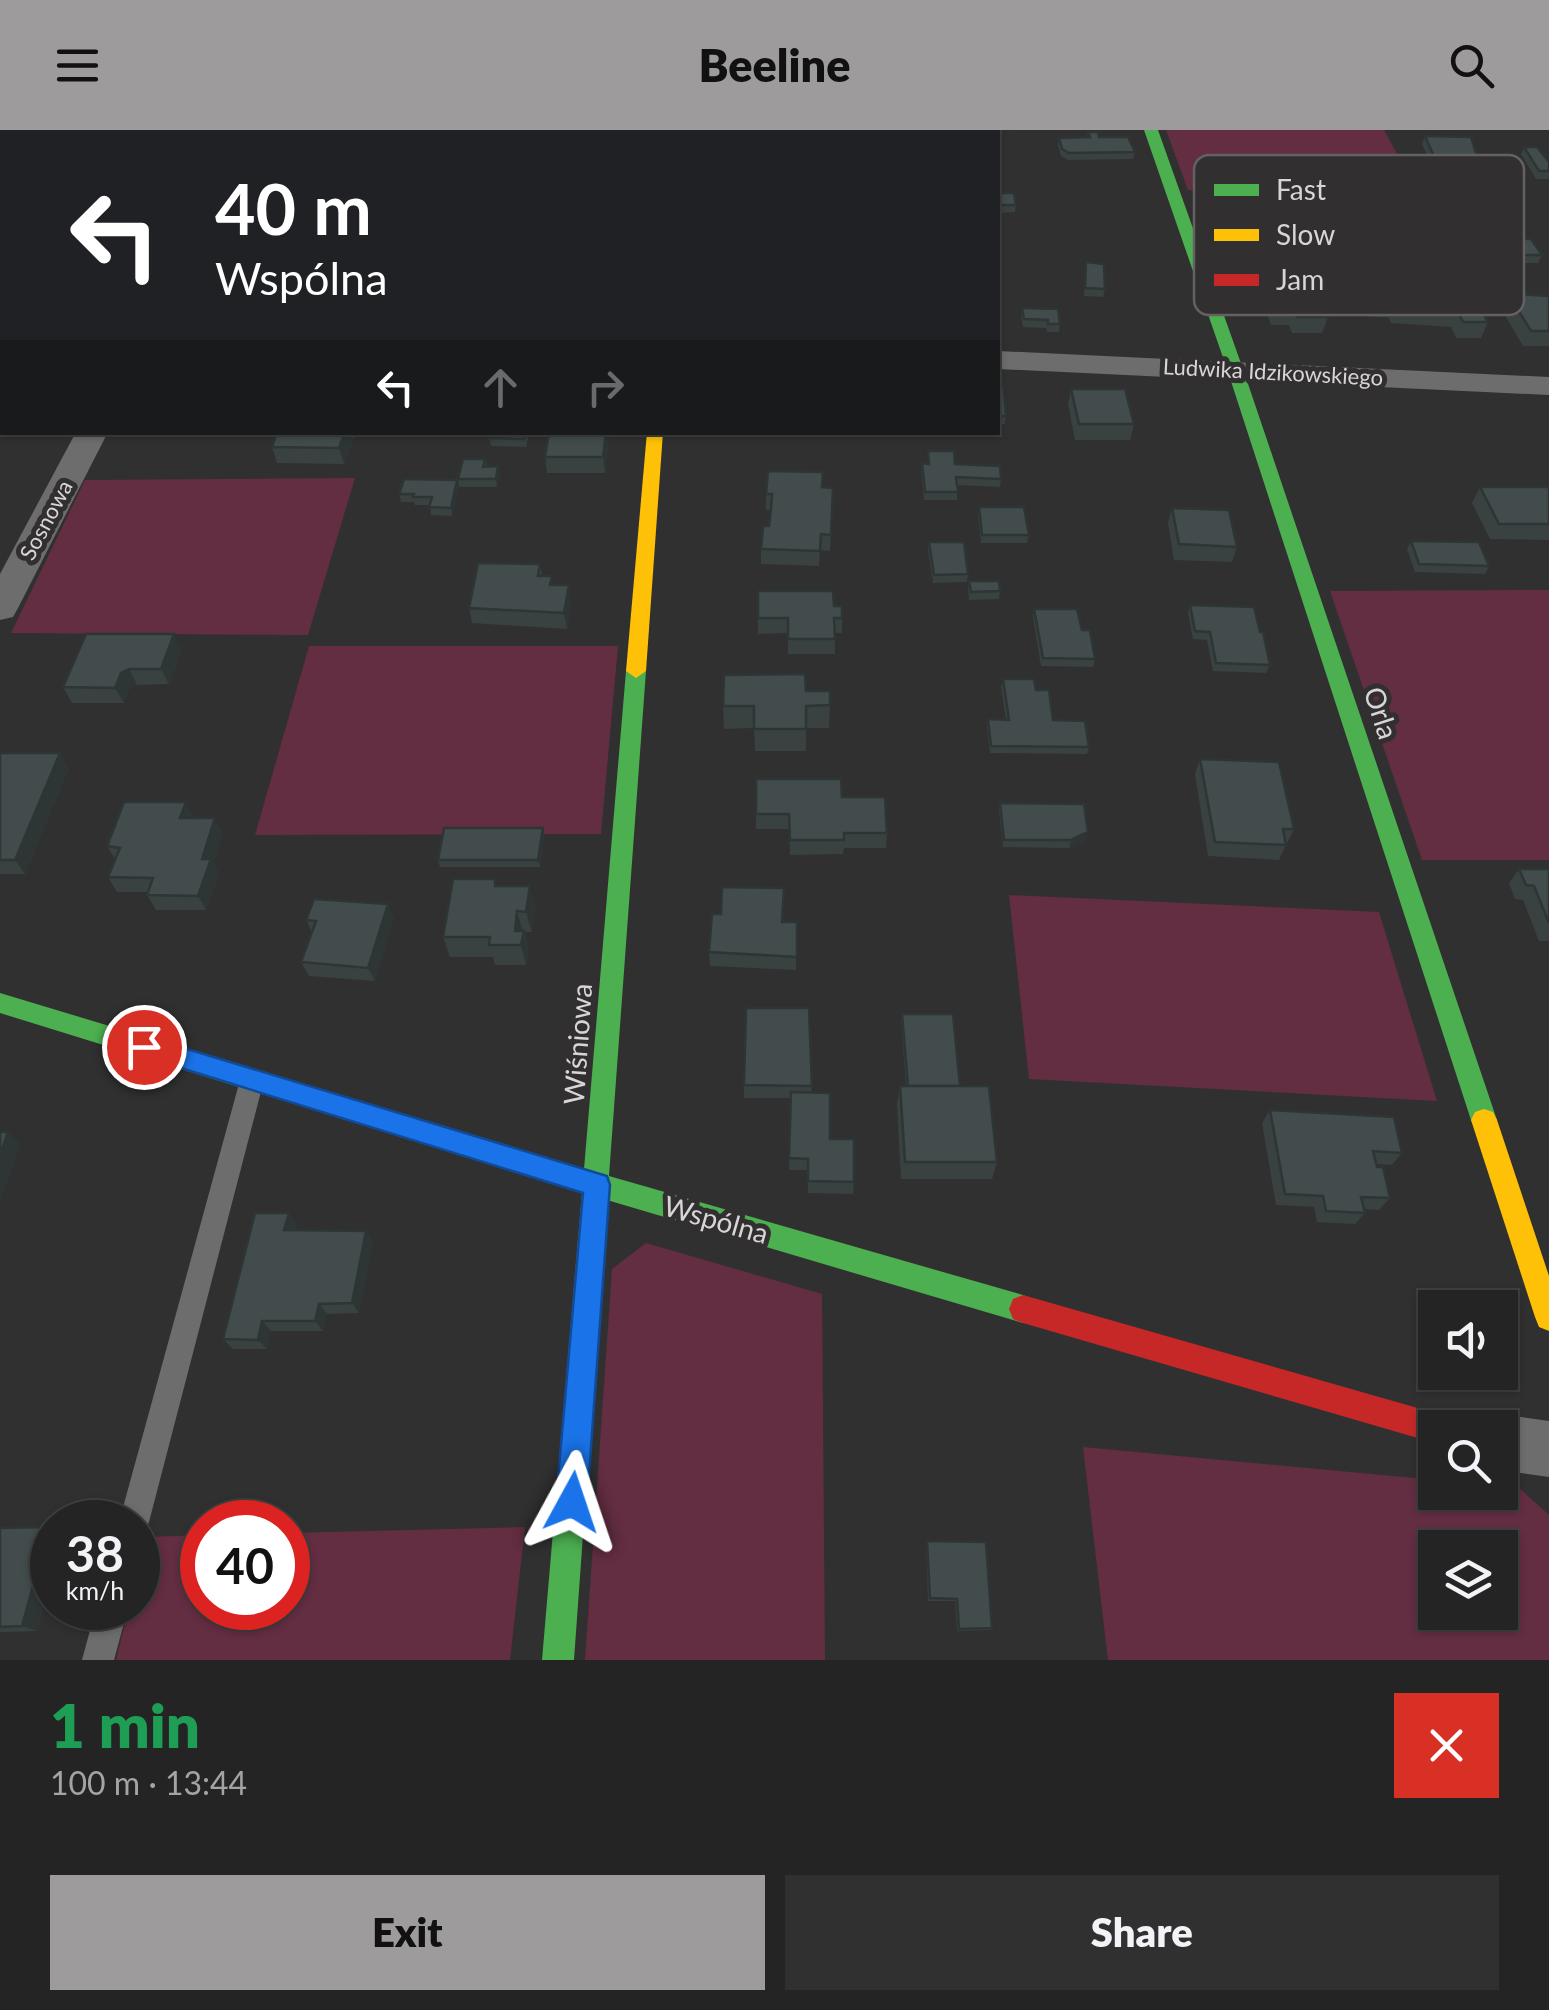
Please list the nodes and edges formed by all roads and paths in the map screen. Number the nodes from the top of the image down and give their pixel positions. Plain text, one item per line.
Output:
1 (1151, 130) edge
2 (1194, 250) edge
3 (1217, 315) edge
4 (1000, 360) edge
5 (1236, 368) junction
6 (1549, 386) edge
7 (90, 435) edge
8 (655, 435) edge
9 (0, 608) edge
10 (0, 1003) edge
11 (252, 1080) junction
12 (597, 1185) junction
13 (1549, 1316) edge
14 (1418, 1423) edge
15 (1518, 1445) edge
16 (1549, 1449) edge
17 (140, 1500) edge
18 (106, 1630) edge
19 (98, 1660) edge
20 (558, 1660) edge

1 - 2 street, Orla
3 - 5 street, Orla
4 - 5 street, Ludwika Idzikowskiego
5 - 6 street, Ludwika Idzikowskiego
5 - 13 street, Orla
7 - 9 street, Sosnowa
8 - 12 street, Wiśniowa
10 - 11 street, Wspólna
11 - 12 street, Wspólna
11 - 17 lane
12 - 14 street, Wspólna
12 - 20 street, Wiśniowa
15 - 16 street
18 - 19 lane

